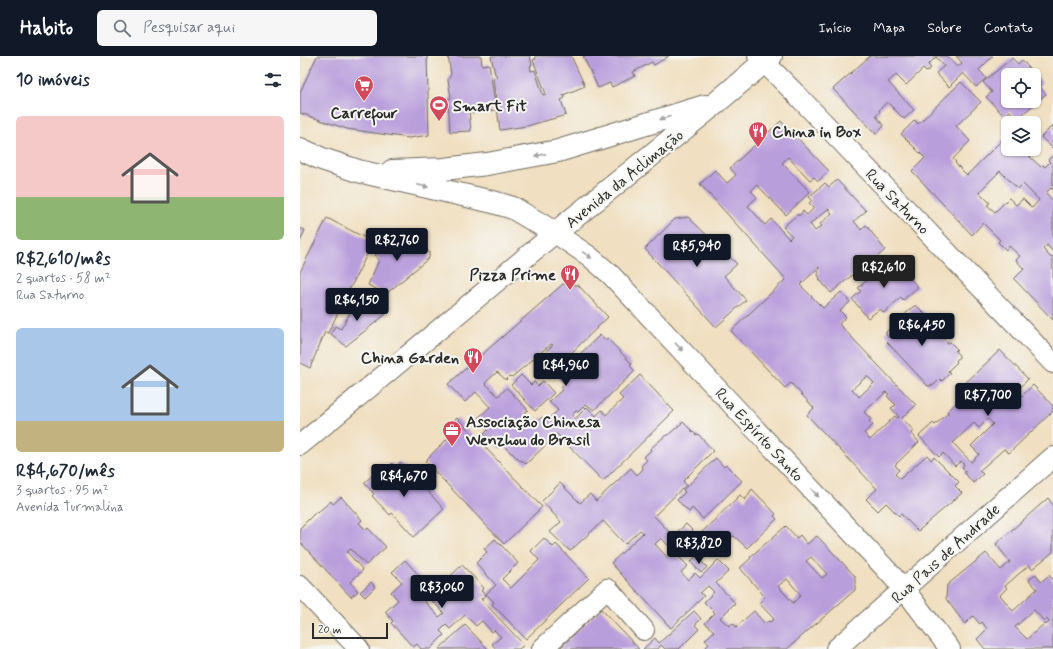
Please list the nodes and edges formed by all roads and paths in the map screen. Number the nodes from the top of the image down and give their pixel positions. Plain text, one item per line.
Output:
1 (764, 58) edge
2 (716, 103) junction
3 (300, 149) edge
4 (358, 172) junction
5 (555, 233) junction
6 (1053, 363) edge
7 (300, 445) edge
8 (1053, 457) edge
9 (300, 586) edge
10 (904, 589) junction
11 (644, 630) dead end
12 (359, 649) edge
13 (542, 649) edge
14 (836, 649) edge
15 (950, 649) edge

1 - 2 street, Avenida da Aclimação
1 - 6 street, Rua Saturno
2 -> 4 street
2 - 5 street, Avenida da Aclimação
3 - 4 street, Avenida da Aclimação
4 -> 5 street, Avenida da Aclimação
5 - 7 street
5 -> 10 street, Rua Espírito Santo
8 - 10 street, Rua Pais de Andrade
9 - 12 street
10 - 14 street, Rua Pais de Andrade
10 - 15 street, Rua Espírito Santo
11 - 13 street

